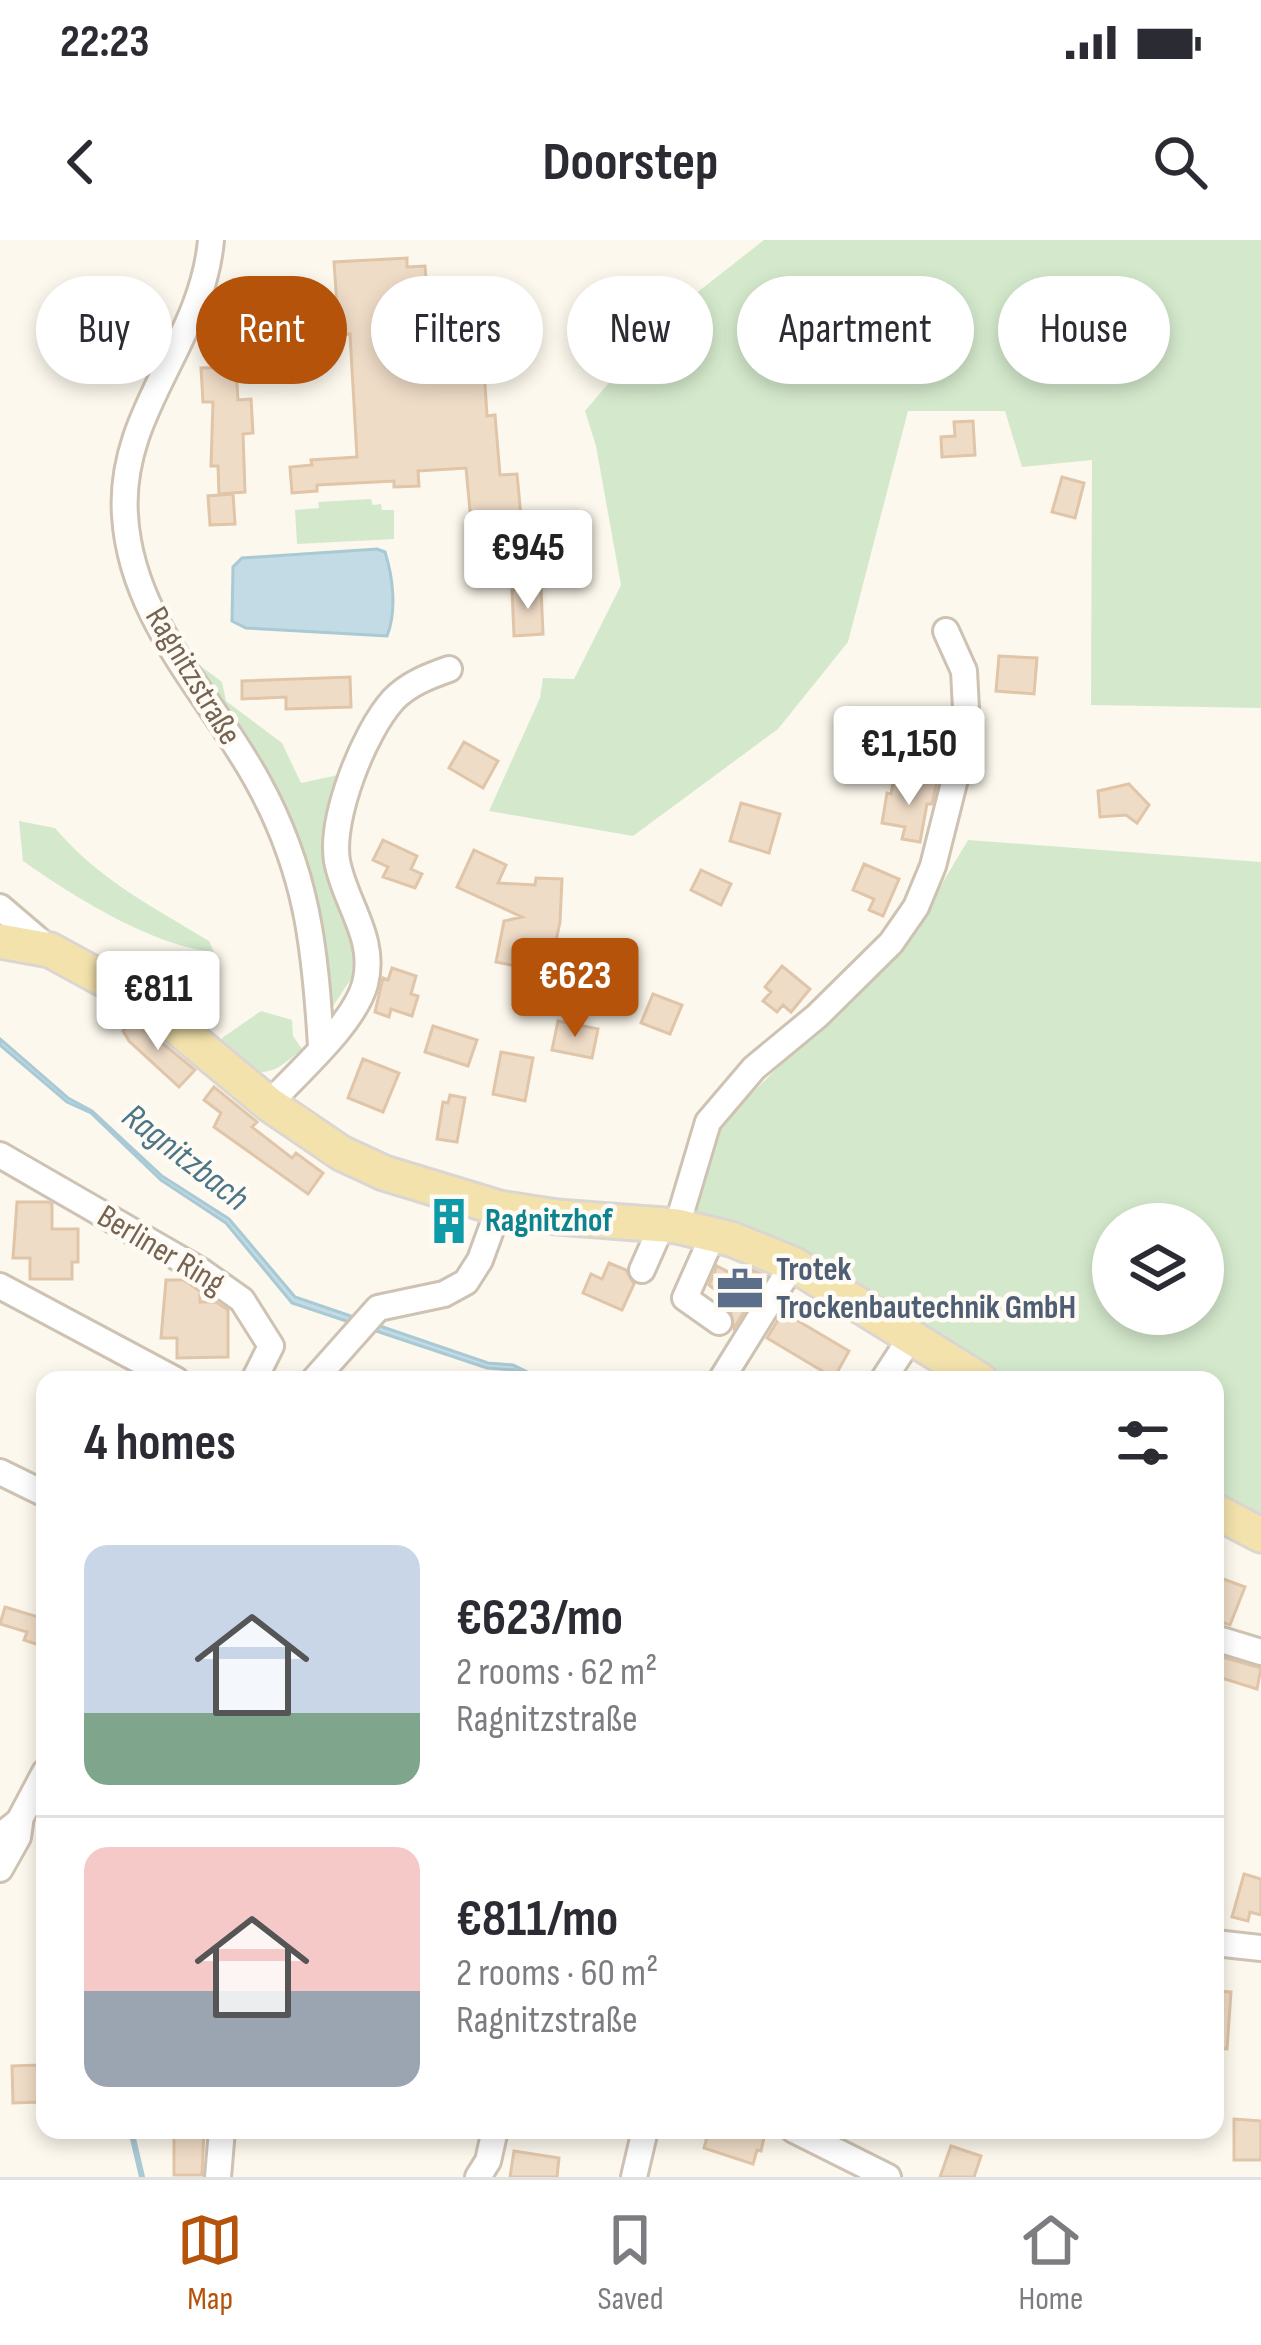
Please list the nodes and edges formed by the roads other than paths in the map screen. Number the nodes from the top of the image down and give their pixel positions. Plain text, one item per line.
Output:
1 (211, 240) edge
2 (946, 631) dead end
3 (448, 669) dead end
4 (0, 908) edge
5 (0, 941) edge
6 (50, 950) junction
7 (321, 1046) junction
8 (269, 1104) junction
9 (0, 1154) edge
10 (499, 1208) junction
11 (668, 1230) junction
12 (713, 1235) junction
13 (793, 1264) junction
14 (642, 1270) dead end
15 (0, 1286) edge
16 (719, 1322) dead end
17 (910, 1337) junction
18 (159, 1371) edge
19 (258, 1371) edge
20 (322, 1371) edge
21 (727, 1371) edge
22 (889, 1371) edge
23 (965, 1371) edge
24 (0, 1472) edge
25 (36, 1490) edge
26 (1224, 1516) edge
27 (1261, 1535) edge
28 (1224, 1641) edge
29 (1261, 1652) edge
30 (36, 1789) edge
31 (20, 1819) junction
32 (0, 1836) edge
33 (0, 1869) edge
34 (1224, 1944) edge
35 (1261, 1948) edge
36 (221, 2139) edge
37 (493, 2139) edge
38 (643, 2139) edge
39 (814, 2139) edge
40 (218, 2177) edge
41 (478, 2177) edge
42 (634, 2177) edge
43 (888, 2177) edge

1 - 7 street, Ragnitzstraße
2 - 11 street
3 - 7 street
4 - 6 street
5 - 6 main road
6 - 8 main road
7 - 8 street
8 - 10 main road
9 - 19 street, Berliner Ring
10 - 11 main road
10 - 20 street
11 - 12 main road
11 - 14 street
12 - 13 main road
12 - 16 street
13 - 17 main road
13 - 21 street
15 - 18 street
17 - 22 street
17 - 23 main road
24 - 25 street
26 - 27 main road
28 - 29 street
30 - 31 street
31 - 32 street
31 - 33 street
34 - 35 street
36 - 40 street
37 - 41 street
38 - 42 street
39 - 43 street

